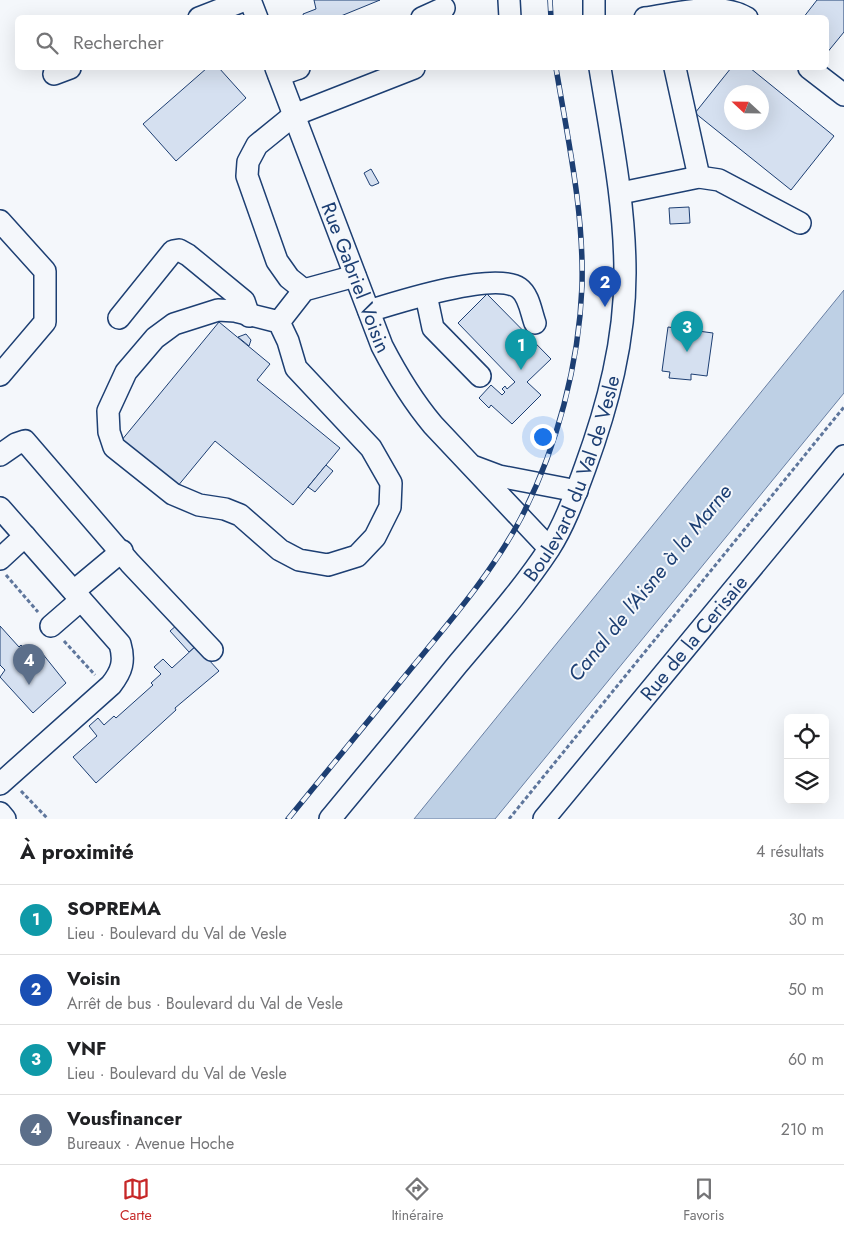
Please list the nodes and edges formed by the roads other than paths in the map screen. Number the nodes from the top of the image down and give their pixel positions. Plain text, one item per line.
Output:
1 (245, 0) edge
2 (250, 0) edge
3 (509, 0) edge
4 (594, 0) edge
5 (445, 8) edge
6 (742, 10) edge
7 (652, 11) edge
8 (207, 15) edge
9 (256, 15) edge
10 (429, 15) edge
11 (510, 15) edge
12 (594, 15) edge
13 (409, 70) edge
14 (600, 70) edge
15 (675, 70) edge
16 (812, 70) edge
17 (277, 71) edge
18 (843, 94) edge
19 (294, 115) junction
20 (699, 177) junction
21 (621, 193) junction
22 (0, 221) edge
23 (800, 223) dead end
24 (355, 276) junction
25 (304, 290) junction
26 (426, 295) junction
27 (369, 311) junction
28 (249, 316) junction
29 (119, 318) dead end
30 (279, 322) junction
31 (535, 323) dead end
32 (0, 375) edge
33 (480, 376) dead end
34 (0, 455) edge
35 (844, 456) edge
36 (473, 466) junction
37 (577, 491) junction
38 (0, 508) edge
39 (25, 536) junction
40 (549, 548) junction
41 (122, 551) junction
42 (0, 559) edge
43 (77, 596) junction
44 (50, 626) dead end
45 (212, 650) dead end
46 (4, 781) edge
47 (0, 813) edge
48 (5, 819) edge
49 (330, 819) edge
50 (544, 819) edge

1 - 8 street
2 - 9 street
3 - 11 street
4 - 12 street
5 - 10 street
6 - 7 street
13 - 19 street
14 - 21 street, Boulevard du Val de Vesle
15 - 20 street
16 - 18 street
17 - 19 street, Rue Gabriel Voisin
19 - 24 street, Rue Gabriel Voisin
19 - 25 street
20 - 21 street
20 - 23 street
21 - 37 street, Boulevard du Val de Vesle
22 - 32 street
24 - 25 street
24 - 27 street, Rue Gabriel Voisin
25 - 30 street
26 - 27 street
26 - 31 street
26 - 33 street
27 - 36 street, Rue Gabriel Voisin
28 - 29 street
28 - 30 street
28 - 30 street
34 - 41 street
35 - 50 street, Rue de la Cerisaie
36 - 37 street, Rue Gabriel Voisin
36 - 40 street, Rue Gabriel Voisin
37 - 40 street, Boulevard du Val de Vesle
38 - 39 street
39 - 42 street
39 - 43 street
40 - 49 street, Boulevard du Val de Vesle
41 - 43 street
41 - 45 street
43 - 44 street
43 - 46 street
47 - 48 street

